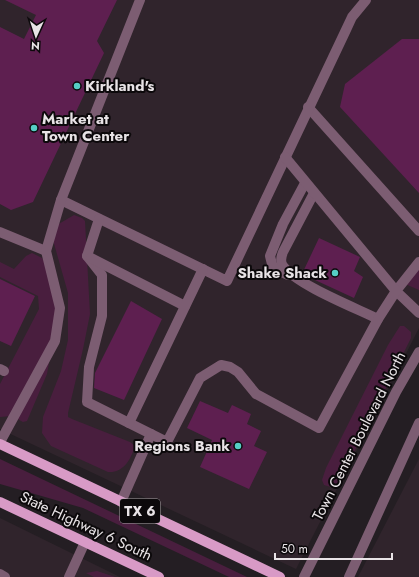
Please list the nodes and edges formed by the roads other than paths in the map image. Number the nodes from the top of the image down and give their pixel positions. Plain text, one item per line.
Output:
1 (140, 0) edge
2 (366, 0) edge
3 (308, 107) junction
4 (285, 157) junction
5 (305, 183) junction
6 (314, 193) junction
7 (61, 200) junction
8 (99, 219) junction
9 (419, 231) edge
10 (0, 232) edge
11 (46, 252) junction
12 (87, 256) junction
13 (419, 262) edge
14 (203, 269) junction
15 (298, 280) junction
16 (396, 291) junction
17 (185, 306) junction
18 (419, 313) edge
19 (378, 319) junction
20 (419, 352) edge
21 (129, 423) junction
22 (419, 423) edge
23 (151, 434) junction
24 (0, 443) edge
25 (0, 502) edge
26 (122, 502) junction
27 (85, 542) junction
28 (0, 574) edge
29 (5, 577) edge
30 (69, 577) edge
31 (159, 577) edge
32 (280, 577) edge
33 (304, 577) edge
34 (349, 577) edge

1 - 7 street
2 - 3 street
3 - 4 street
3 - 9 street
4 - 5 street
4 - 14 street
5 - 6 street
5 - 15 street
6 - 15 street
6 - 16 street
7 - 8 street
7 - 11 street
8 - 12 street
8 - 14 street
10 - 11 street
11 - 24 street
12 - 17 street
12 - 21 street
13 - 16 street
14 - 17 street
15 - 19 street
16 - 18 street
16 - 19 street
17 - 21 street
19 - 23 street
20 - 33 street, Town Center Boulevard North
21 - 23 street
22 - 34 street
23 - 26 street
24 - 26 main road, TX 6
25 - 27 main road, State Highway 6 South
26 - 32 main road, TX 6
27 - 30 street
27 - 31 main road, State Highway 6 South
28 - 29 street

